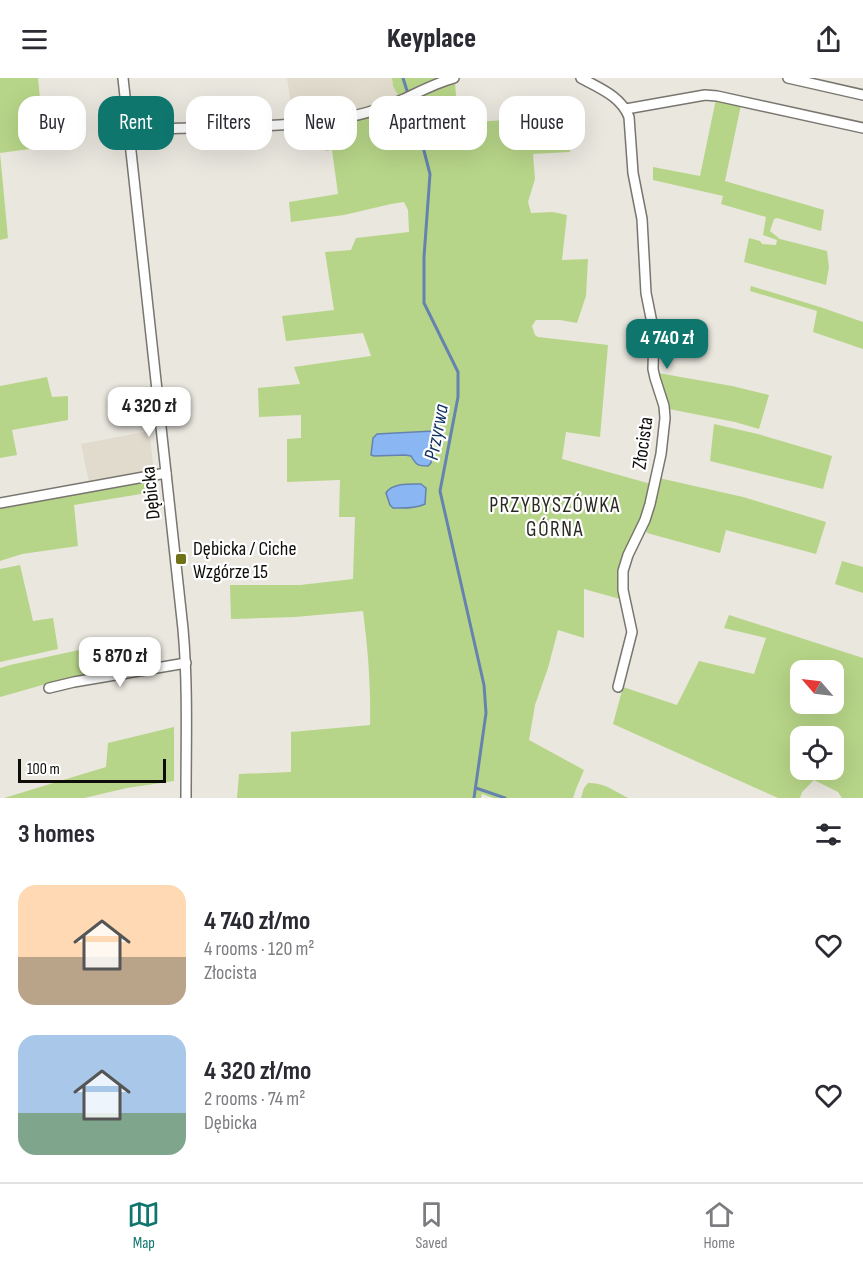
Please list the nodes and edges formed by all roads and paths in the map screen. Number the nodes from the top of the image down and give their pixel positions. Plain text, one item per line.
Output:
1 (123, 78) edge
2 (454, 78) edge
3 (581, 78) edge
4 (788, 78) edge
5 (863, 95) edge
6 (125, 96) edge
7 (626, 109) junction
8 (174, 128) edge
9 (863, 128) edge
10 (131, 150) edge
11 (166, 473) junction
12 (0, 503) edge
13 (186, 663) junction
14 (618, 687) dead end
15 (49, 688) dead end
16 (186, 798) edge

1 - 6 street, Dębicka
2 - 8 street
3 - 7 street
4 - 5 street
7 - 9 street
7 - 14 street, Złocista
10 - 11 street, Dębicka
11 - 12 street
11 - 13 street, Dębicka
13 - 15 street
13 - 16 street, Dębicka

